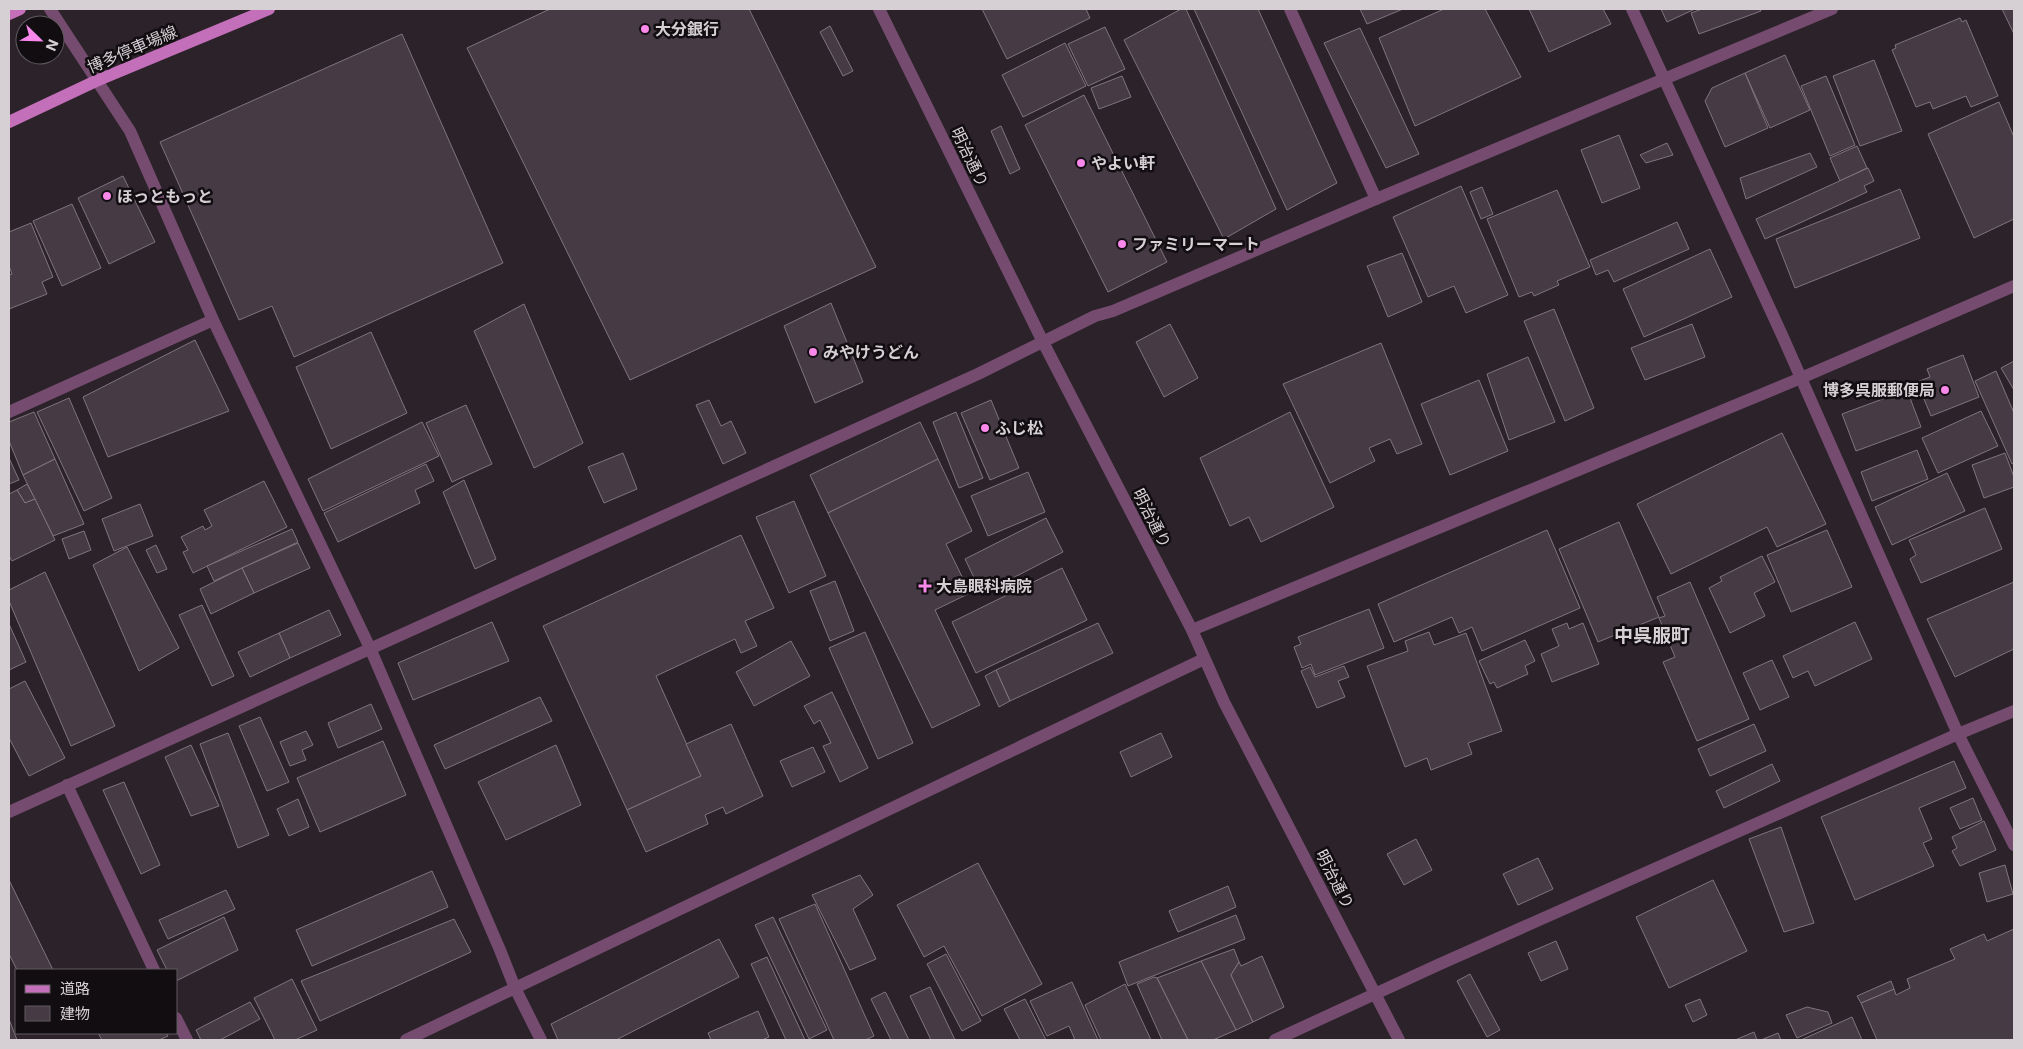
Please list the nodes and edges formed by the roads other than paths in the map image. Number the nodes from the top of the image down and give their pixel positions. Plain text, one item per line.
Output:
1 (20, 9) edge
2 (50, 9) edge
3 (269, 9) edge
4 (879, 9) edge
5 (1290, 9) edge
6 (1632, 9) edge
7 (1832, 9) edge
8 (9, 14) edge
9 (1665, 78) junction
10 (96, 81) junction
11 (9, 122) edge
12 (1376, 199) junction
13 (2014, 286) edge
14 (212, 320) junction
15 (1043, 342) junction
16 (1800, 378) junction
17 (9, 412) edge
18 (1192, 630) junction
19 (370, 648) junction
20 (1204, 659) junction
21 (2014, 711) edge
22 (1958, 734) junction
23 (67, 785) junction
24 (9, 812) edge
25 (2014, 845) edge
26 (154, 969) edge
27 (515, 988) junction
28 (1376, 994) junction
29 (178, 1022) edge
30 (187, 1040) edge
31 (406, 1040) edge
32 (542, 1040) edge
33 (1275, 1040) edge
34 (1399, 1040) edge

1 - 8 main road
2 - 10 street
3 - 10 main road, 博多停車場線
4 - 15 street, 明治通り
5 - 12 street
6 - 9 street
7 - 9 street
9 - 12 street
9 - 16 street
10 - 11 main road, 博多停車場線
10 - 14 street
12 - 15 street
13 - 16 street
14 - 17 street
14 - 19 street
15 - 18 street, 明治通り
15 - 19 street
16 - 18 street
16 - 22 street
18 - 20 street, 明治通り
19 - 23 street
19 - 27 street
20 - 27 street
20 - 28 street, 明治通り
21 - 22 street
22 - 25 street
22 - 28 street
23 - 24 street
23 - 26 street
27 - 31 street
27 - 32 street
28 - 33 street
28 - 34 street, 明治通り
29 - 30 street

